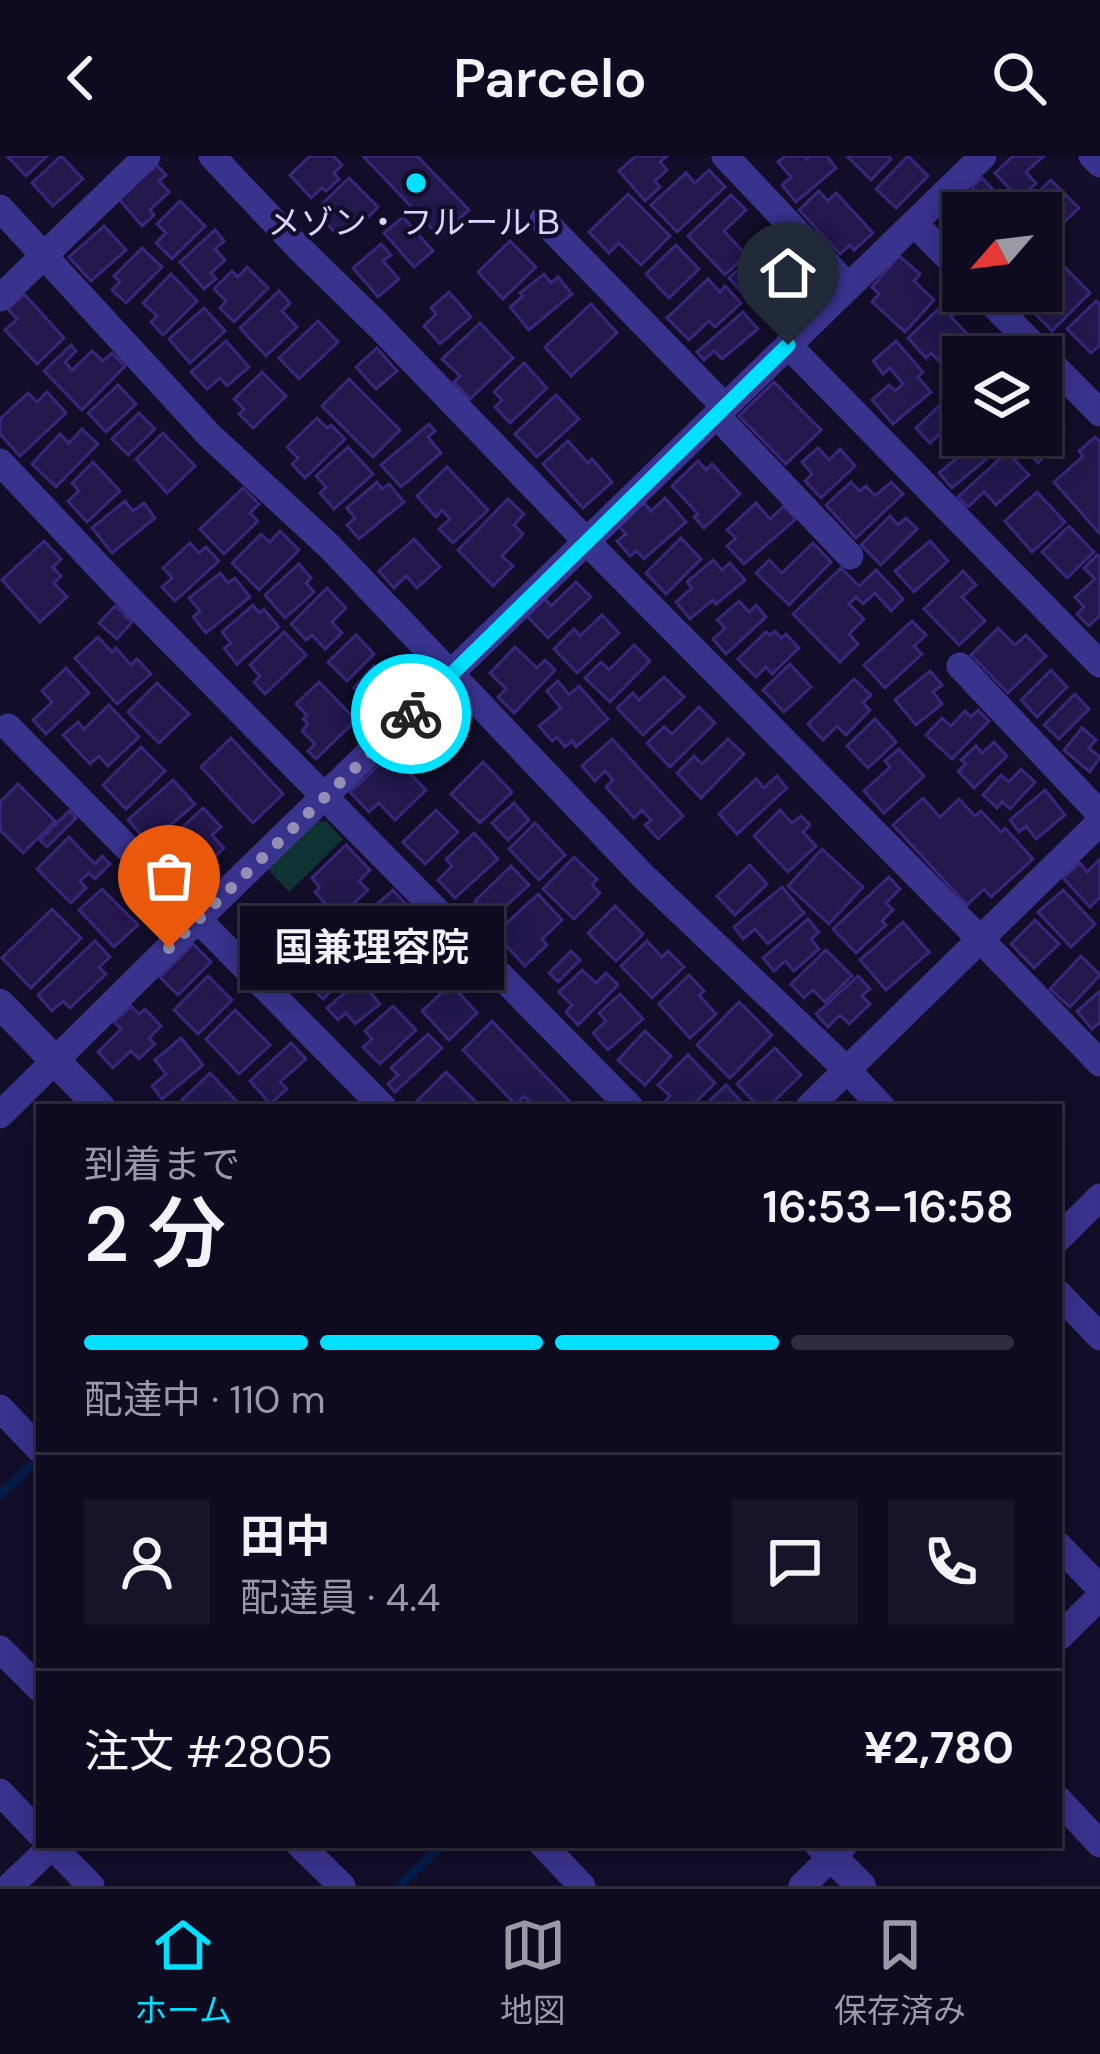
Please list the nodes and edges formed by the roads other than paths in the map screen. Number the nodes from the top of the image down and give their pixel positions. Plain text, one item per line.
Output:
1 (147, 156) edge
2 (212, 156) edge
3 (725, 156) edge
4 (1093, 156) edge
5 (968, 161) edge
6 (1100, 164) edge
7 (0, 208) edge
8 (543, 220) dead end
9 (914, 223) junction
10 (942, 252) edge
11 (44, 255) junction
12 (848, 286) junction
13 (0, 298) edge
14 (1001, 312) edge
15 (788, 345) junction
16 (720, 411) junction
17 (1100, 413) edge
18 (0, 462) edge
19 (587, 543) junction
20 (850, 556) dead end
21 (1100, 664) edge
22 (960, 665) dead end
23 (450, 676) junction
24 (8, 728) dead end
25 (325, 798) junction
26 (1100, 818) edge
27 (197, 920) junction
28 (981, 940) junction
29 (0, 1004) edge
30 (55, 1060) junction
31 (1100, 1064) edge
32 (847, 1070) junction
33 (97, 1104) edge
34 (380, 1104) edge
35 (627, 1104) edge
36 (812, 1104) edge
37 (879, 1104) edge
38 (0, 1115) edge
39 (1100, 1198) edge
40 (1062, 1235) edge
41 (1062, 1297) edge
42 (1100, 1337) edge
43 (0, 1408) edge
44 (36, 1446) edge
45 (1062, 1549) edge
46 (1100, 1592) edge
47 (1062, 1634) edge
48 (0, 1649) edge
49 (36, 1685) edge
50 (0, 1792) edge
51 (1062, 1803) edge
52 (36, 1830) edge
53 (1100, 1844) edge
54 (49, 1848) edge
55 (55, 1848) edge
56 (303, 1848) edge
57 (546, 1848) edge
58 (832, 1849) edge
59 (10, 1886) edge
60 (91, 1886) edge
61 (341, 1886) edge
62 (582, 1886) edge
63 (802, 1886) edge
64 (861, 1886) edge

1 - 11 street
2 - 19 street
3 - 12 street
4 - 6 street
5 - 9 street
7 - 11 street
8 - 16 street
9 - 10 street
9 - 12 street
11 - 13 street
11 - 23 street
12 - 15 street
14 - 17 street
15 - 16 street
15 - 21 street
16 - 19 street
16 - 20 street
18 - 25 street
19 - 23 street
19 - 28 street
22 - 26 street
23 - 25 street
23 - 32 street
24 - 27 street
25 - 27 street
25 - 35 street
26 - 28 street
27 - 30 street
27 - 34 street
28 - 31 street
28 - 32 street
29 - 30 street
30 - 33 street
30 - 38 street
32 - 36 street
32 - 37 street
39 - 40 street
41 - 42 street
43 - 44 street
45 - 46 street
46 - 47 street
48 - 49 street
50 - 52 street
51 - 53 street
54 - 59 street
55 - 60 street
56 - 61 street
57 - 62 street
58 - 63 street
58 - 64 street

